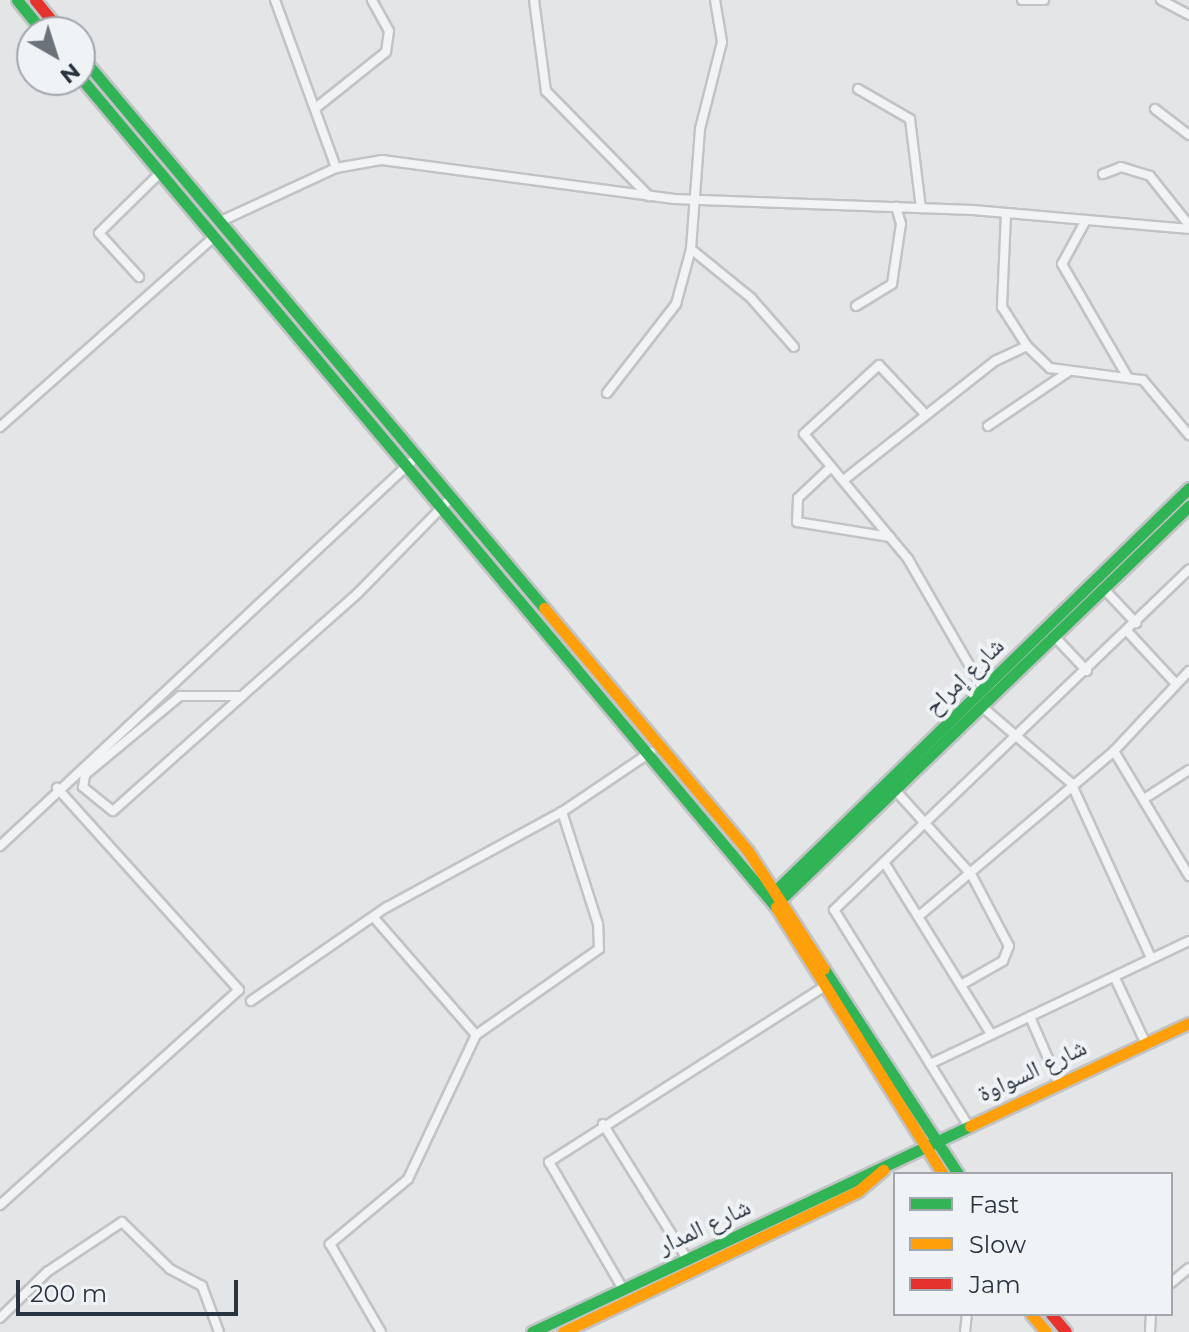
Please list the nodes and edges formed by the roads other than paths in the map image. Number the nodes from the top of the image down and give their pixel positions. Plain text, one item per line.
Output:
1 (17, 0) edge
2 (35, 0) edge
3 (275, 0) edge
4 (372, 0) edge
5 (534, 0) edge
6 (715, 0) edge
7 (1022, 0) edge
8 (1044, 0) edge
9 (1161, 0) edge
10 (1189, 15) edge
11 (30, 16) edge
12 (48, 16) edge
13 (96, 74) edge
14 (858, 89) dead end
15 (96, 96) edge
16 (317, 107) junction
17 (1155, 109) dead end
18 (1189, 135) edge
19 (336, 168) junction
20 (180, 173) junction
21 (1103, 174) dead end
22 (165, 177) junction
23 (649, 196) junction
24 (694, 200) junction
25 (896, 207) junction
26 (921, 208) junction
27 (1006, 214) junction
28 (1086, 220) junction
29 (219, 222) junction
30 (1189, 227) edge
31 (215, 236) junction
32 (691, 249) junction
33 (139, 277) dead end
34 (856, 306) dead end
35 (1027, 346) junction
36 (794, 347) dead end
37 (1068, 371) junction
38 (1127, 376) junction
39 (607, 393) dead end
40 (925, 414) junction
41 (988, 426) dead end
42 (0, 427) edge
43 (1189, 435) edge
44 (413, 460) junction
45 (831, 467) junction
46 (845, 479) junction
47 (1189, 488) edge
48 (447, 501) junction
49 (1189, 506) edge
50 (890, 537) junction
51 (1189, 570) edge
52 (1104, 589) junction
53 (1136, 623) junction
54 (1127, 631) junction
55 (1054, 636) junction
56 (1087, 671) junction
57 (1189, 671) edge
58 (1176, 684) junction
59 (983, 689) junction
60 (242, 696) junction
61 (981, 706) junction
62 (1015, 741) junction
63 (657, 748) junction
64 (1114, 751) junction
65 (1189, 770) edge
66 (1071, 783) junction
67 (57, 788) junction
68 (895, 790) junction
69 (1147, 797) junction
70 (562, 812) junction
71 (926, 823) junction
72 (0, 846) edge
73 (884, 862) junction
74 (971, 874) junction
75 (1189, 876) edge
76 (776, 897) junction
77 (919, 916) junction
78 (376, 920) junction
79 (1189, 941) edge
80 (1151, 958) junction
81 (1115, 978) junction
82 (827, 985) junction
83 (961, 985) junction
84 (251, 1001) dead end
85 (1030, 1017) junction
86 (1189, 1023) edge
87 (991, 1034) junction
88 (476, 1035) junction
89 (1145, 1042) junction
90 (930, 1064) junction
91 (1058, 1081) junction
92 (603, 1124) junction
93 (968, 1125) junction
94 (930, 1141) junction
95 (895, 1159) junction
96 (942, 1172) edge
97 (956, 1172) edge
98 (0, 1205) edge
99 (687, 1259) junction
100 (1189, 1268) edge
101 (1173, 1279) edge
102 (623, 1289) junction
103 (1033, 1316) edge
104 (1053, 1316) edge
105 (0, 1318) edge
106 (219, 1332) edge
107 (381, 1332) edge
108 (532, 1332) edge
109 (565, 1332) edge
110 (1046, 1332) edge
111 (1066, 1332) edge

1 - 11 main road
2 - 12 main road
3 - 16 street
4 - 16 street
5 - 23 street
6 - 24 street
7 - 8 street
9 - 10 street
13 - 20 main road
14 - 26 street
15 - 22 main road
16 - 19 street
17 - 18 street
19 - 23 street
19 - 29 street
20 - 22 main road
20 - 29 main road
21 - 30 street
22 - 31 main road
22 - 33 street
23 - 24 street
24 - 25 street
24 - 32 street
25 - 26 street
25 - 34 street
26 - 27 street
27 - 28 street
27 - 35 street
28 - 30 street
28 - 38 street
29 - 44 main road
31 - 42 street
31 - 44 main road
32 - 36 street
32 - 39 street
35 - 37 street
35 - 40 street
37 - 38 street
37 - 41 street
38 - 43 street
40 - 45 street
40 - 46 street
44 - 48 main road
44 - 67 street
45 - 46 street
45 - 50 street
46 - 50 street
47 - 59 main road, شارع إمراح
48 - 60 street
48 - 63 main road
49 - 52 main road, شارع إمراح
50 - 59 street
51 - 53 street
52 - 53 street
52 - 55 main road, شارع إمراح
53 - 54 street
54 - 56 street
54 - 58 street
55 - 56 street
55 - 61 main road, شارع إمراح
56 - 62 street
57 - 58 street
58 - 64 street
59 - 76 main road, شارع إمراح
60 - 60 street
61 - 62 street
61 - 68 main road, شارع إمراح
62 - 66 street
62 - 71 street
63 - 70 street
63 - 76 main road
64 - 66 street
64 - 69 street
65 - 69 street
66 - 74 street
66 - 80 street
67 - 72 street
67 - 98 street
68 - 71 street
68 - 76 main road, شارع إمراح
69 - 75 street
70 - 78 street
70 - 88 street
71 - 73 street
71 - 74 street
73 - 77 street
73 - 90 street
74 - 77 street
74 - 83 street
76 - 82 main road
76 - 94 main road
77 - 83 street
78 - 84 street
78 - 88 street
79 - 80 street
80 - 81 street
81 - 85 street
81 - 89 street
82 - 92 street
82 - 94 main road
83 - 87 street
85 - 87 street
85 - 91 street
86 - 89 main road, شارع السواوة
87 - 90 street
88 - 107 street
89 - 91 main road, شارع السواوة
90 - 93 street
91 - 93 main road, شارع السواوة
92 - 99 street
92 - 102 street
93 - 94 main road, شارع السواوة
94 - 95 main road, شارع السواوة
94 - 96 main road
94 - 97 main road
95 - 99 main road, شارع المدار
95 - 109 main road
99 - 102 main road, شارع المدار
100 - 101 street
102 - 108 main road, شارع المدار
103 - 110 main road
104 - 111 main road
105 - 106 street

